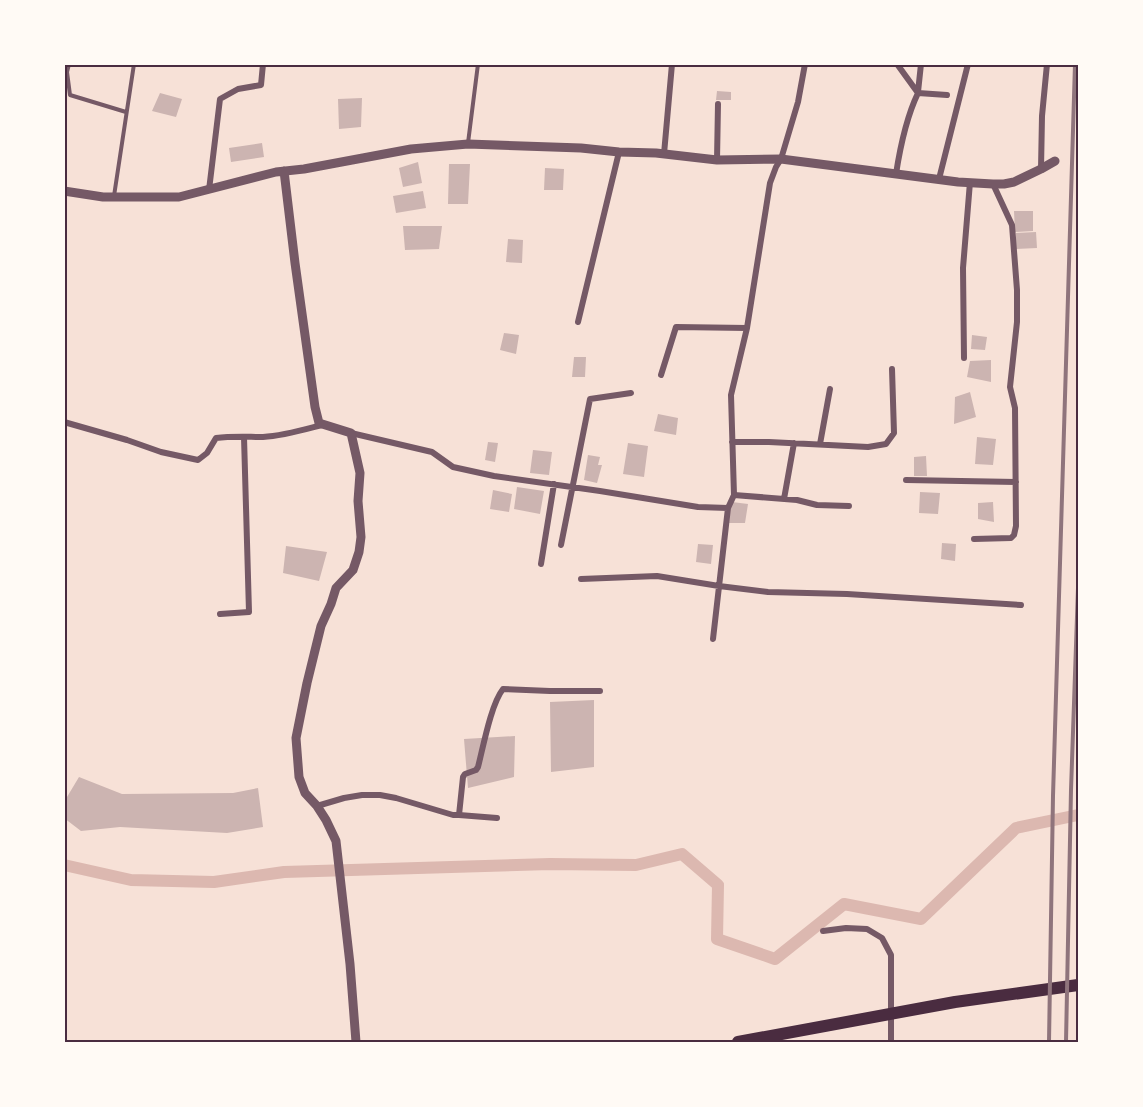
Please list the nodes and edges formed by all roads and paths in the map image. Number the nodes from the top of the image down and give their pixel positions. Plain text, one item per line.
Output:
1 (69, 64) edge
2 (134, 64) edge
3 (263, 64) edge
4 (477, 64) edge
5 (672, 64) edge
6 (805, 64) edge
7 (897, 64) edge
8 (921, 64) edge
9 (968, 64) edge
10 (1047, 64) edge
11 (918, 93) junction
12 (947, 95) dead end
13 (717, 104) dead end
14 (126, 112) junction
15 (468, 144) junction
16 (619, 152) junction
17 (664, 154) junction
18 (781, 159) junction
19 (717, 160) junction
20 (1055, 162) dead end
21 (1041, 170) junction
22 (284, 171) junction
23 (896, 174) junction
24 (939, 179) junction
25 (970, 182) junction
26 (993, 184) junction
27 (64, 190) edge
28 (209, 190) junction
29 (114, 197) junction
30 (578, 322) dead end
31 (747, 328) junction
32 (964, 358) dead end
33 (892, 369) dead end
34 (661, 375) dead end
35 (830, 389) dead end
36 (632, 393) dead end
37 (64, 422) edge
38 (324, 424) junction
39 (351, 433) junction
40 (244, 436) junction
41 (732, 442) junction
42 (794, 443) junction
43 (820, 444) junction
44 (906, 480) dead end
45 (1016, 482) junction
46 (554, 484) junction
47 (572, 487) junction
48 (734, 495) junction
49 (784, 499) junction
50 (849, 507) dead end
51 (728, 508) junction
52 (974, 539) dead end
53 (561, 545) dead end
54 (541, 564) dead end
55 (581, 579) dead end
56 (719, 586) junction
57 (1022, 605) dead end
58 (220, 614) dead end
59 (713, 639) dead end
60 (600, 691) dead end
61 (317, 806) junction
62 (459, 815) junction
63 (497, 818) dead end
64 (823, 931) dead end
65 (1078, 985) edge
66 (356, 1042) edge
67 (738, 1042) edge
68 (891, 1042) edge

1 - 14 lane
2 - 14 lane
3 - 28 street
4 - 15 lane
5 - 17 street
6 - 18 street
7 - 11 street
8 - 11 street
9 - 24 street
10 - 21 street
11 - 12 street
11 - 23 street
13 - 19 street
14 - 29 lane
15 - 16 street
15 - 22 street
16 - 17 street
16 - 30 street
17 - 19 street
18 - 19 street
18 - 23 street
18 - 31 street
20 - 21 street
21 - 26 street
22 - 28 street
22 - 38 street
23 - 24 street
24 - 25 street
25 - 26 street
25 - 32 street
26 - 45 street
27 - 29 street
28 - 29 street
31 - 34 street
31 - 41 street
33 - 43 street
35 - 43 street
36 - 47 street
37 - 40 street
38 - 39 street
38 - 40 street
39 - 46 street
39 - 61 street
40 - 58 street
41 - 42 street
41 - 48 street
42 - 43 street
42 - 49 street
44 - 45 street
45 - 52 street
46 - 47 street
46 - 54 street
47 - 51 street
47 - 53 street
48 - 49 street
48 - 51 street
49 - 50 street
51 - 56 street
55 - 56 street
56 - 57 street
56 - 59 street
60 - 62 street
61 - 62 street
61 - 66 street
62 - 63 street
64 - 68 street
65 - 67 highway

